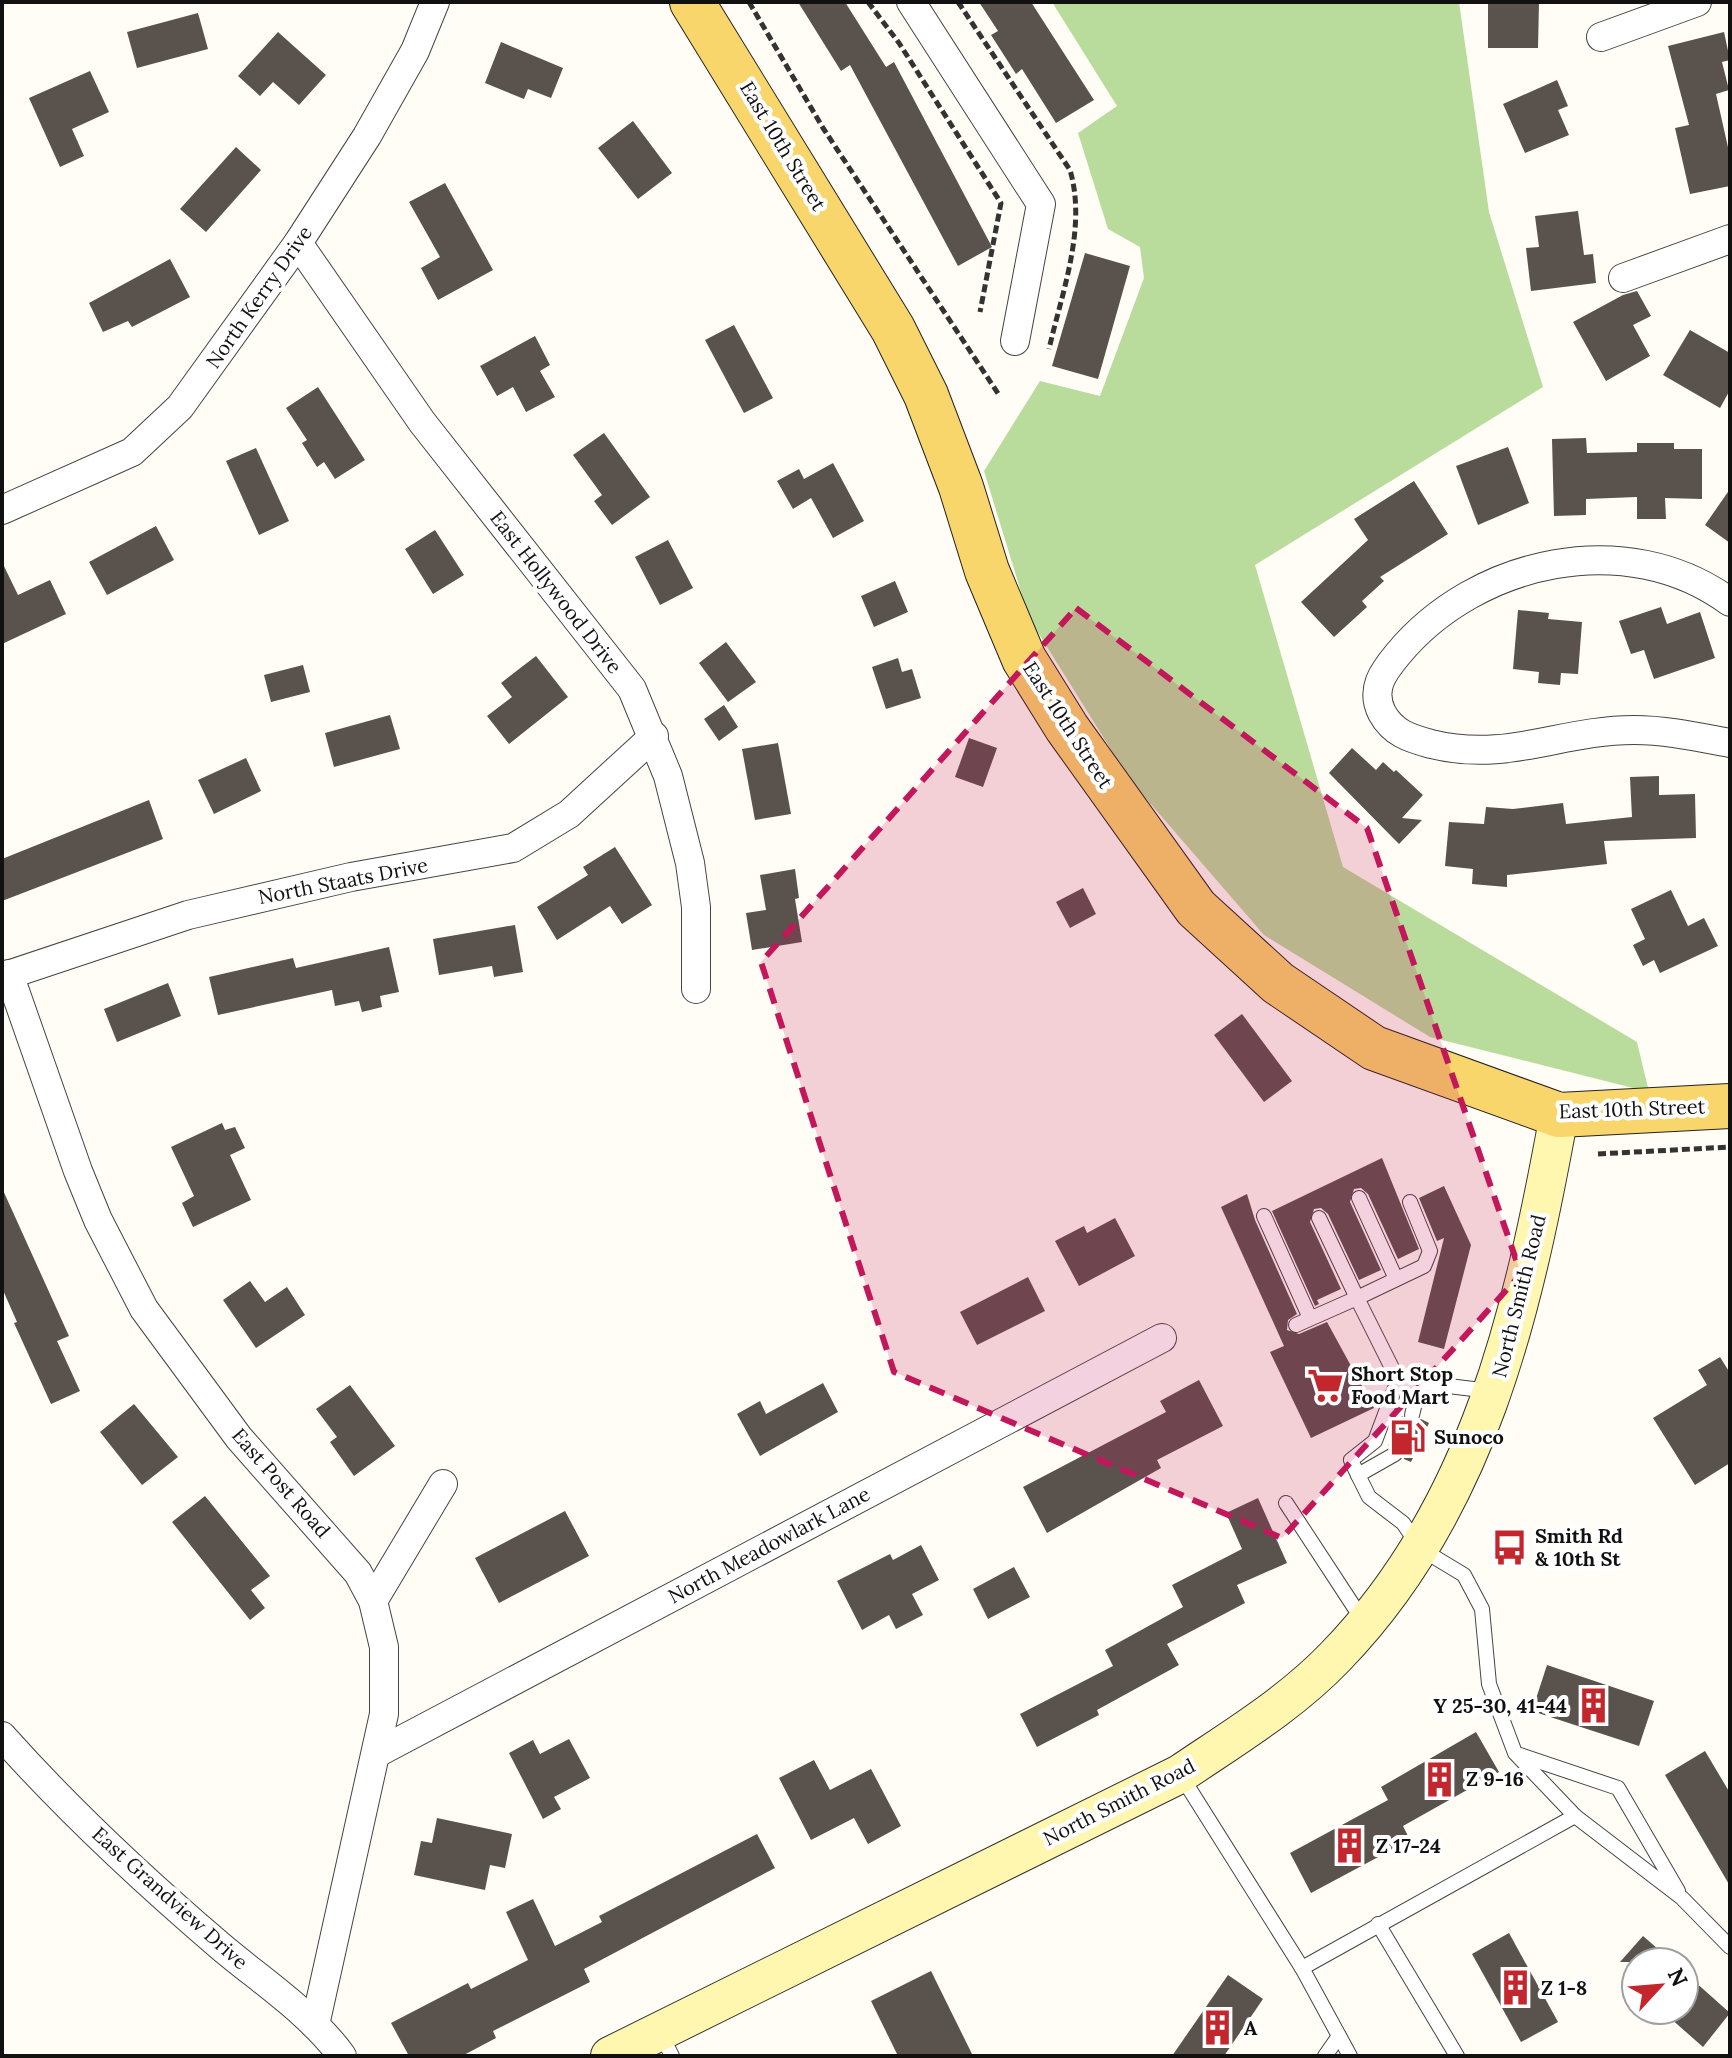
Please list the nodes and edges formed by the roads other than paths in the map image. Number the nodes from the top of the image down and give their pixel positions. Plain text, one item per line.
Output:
1 (435, 2) edge
2 (692, 2) edge
3 (911, 2) edge
4 (1697, 2) edge
5 (1601, 37) dead end
6 (1730, 239) edge
7 (298, 243) junction
8 (1623, 278) dead end
9 (1015, 341) dead end
10 (2, 510) edge
11 (1730, 602) edge
12 (654, 736) junction
13 (1730, 743) edge
14 (6, 976) edge
15 (696, 989) dead end
16 (1730, 1106) edge
17 (1559, 1115) junction
18 (1359, 1198) dead end
19 (1410, 1202) dead end
20 (1264, 1216) dead end
21 (1319, 1218) dead end
22 (1396, 1279) junction
23 (1357, 1298) junction
24 (1310, 1318) junction
25 (1296, 1325) dead end
26 (1162, 1338) dead end
27 (1398, 1380) junction
28 (1420, 1382) junction
29 (1494, 1392) junction
30 (1412, 1415) dead end
31 (1395, 1454) dead end
32 (1358, 1475) junction
33 (443, 1484) dead end
34 (1286, 1503) dead end
35 (1421, 1549) junction
36 (373, 1601) junction
37 (1365, 1623) junction
38 (2, 1736) edge
39 (377, 1753) junction
40 (1515, 1753) junction
41 (1180, 1774) junction
42 (1575, 1816) junction
43 (1682, 1898) junction
44 (1378, 1924) junction
45 (1730, 1947) edge
46 (1302, 1968) junction
47 (315, 2025) junction
48 (1339, 2036) junction
49 (666, 2044) edge
50 (342, 2056) edge
51 (610, 2056) edge
52 (1325, 2056) edge
53 (1350, 2056) edge
54 (1457, 2056) edge

1 - 7 street, North Kerry Drive
2 - 17 main road, East 10th Street
3 - 9 street
4 - 5 street
6 - 8 street
7 - 10 street, North Kerry Drive
7 - 12 street, East Hollywood Drive
11 - 13 street
12 - 14 street, North Staats Drive
12 - 15 street, East Hollywood Drive
14 - 36 street, East Post Road
16 - 17 main road, East 10th Street
17 - 29 main road, North Smith Road
18 - 22 lane
19 - 22 lane
20 - 24 lane
21 - 23 lane
22 - 23 lane
23 - 24 lane
23 - 27 lane
24 - 25 lane
26 - 39 street, North Meadowlark Lane
27 - 28 lane
27 - 32 lane
28 - 29 lane
28 - 30 lane
29 - 35 main road, North Smith Road
31 - 32 lane
32 - 35 lane
33 - 36 street
34 - 37 lane
35 - 37 main road, North Smith Road
35 - 40 lane
36 - 39 street, East Post Road
37 - 41 main road, North Smith Road
38 - 47 street, East Grandview Drive
39 - 47 street, East Post Road
40 - 42 lane
40 - 43 lane
41 - 46 lane
41 - 49 main road, North Smith Road
42 - 43 lane
42 - 44 lane
43 - 45 lane
44 - 46 lane
44 - 54 lane
46 - 48 lane
47 - 50 street, East Grandview Drive
48 - 52 lane
48 - 53 lane
49 - 51 main road, North Smith Road

